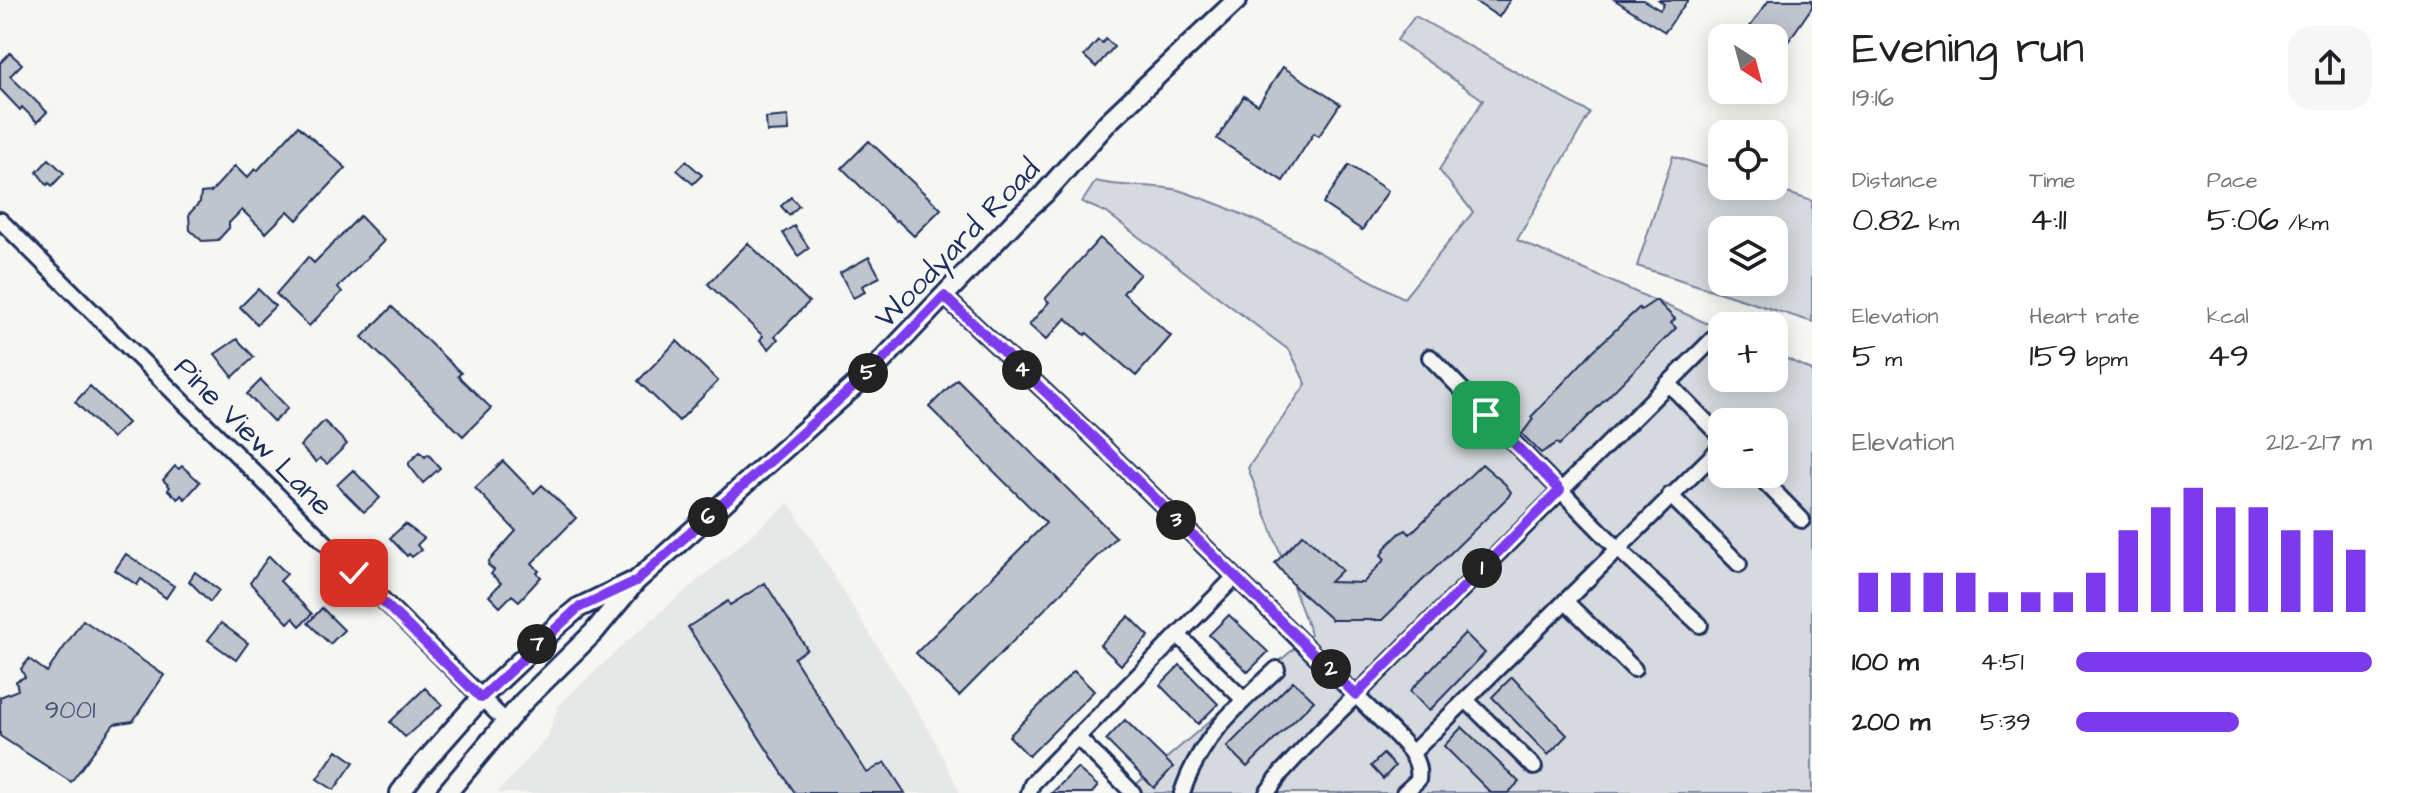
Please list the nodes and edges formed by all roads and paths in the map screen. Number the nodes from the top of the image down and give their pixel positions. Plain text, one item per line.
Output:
1 (1237, 0) edge
2 (0, 220) edge
3 (944, 296) junction
4 (1708, 344) edge
5 (1430, 357) dead end
6 (1668, 383) junction
7 (1708, 424) edge
8 (1708, 459) edge
9 (1771, 488) edge
10 (1560, 490) junction
11 (1670, 495) junction
12 (1802, 520) dead end
13 (1617, 548) junction
14 (1739, 564) dead end
15 (1235, 577) junction
16 (636, 581) junction
17 (1565, 601) junction
18 (1700, 625) dead end
19 (1178, 635) junction
20 (1277, 669) dead end
21 (1634, 669) dead end
22 (1356, 695) junction
23 (481, 698) junction
24 (1244, 700) junction
25 (1466, 700) junction
26 (506, 722) junction
27 (1077, 737) junction
28 (1412, 753) junction
29 (1534, 767) dead end
30 (400, 793) edge
31 (447, 793) edge
32 (1029, 793) edge
33 (1133, 793) edge
34 (1182, 793) edge
35 (1267, 793) edge
36 (1404, 793) edge

1 - 3 main road, Woodyard Road
2 - 23 street, Pine View Lane
3 - 15 street
3 - 16 main road, Woodyard Road
4 - 6 street
5 - 10 street
6 - 7 street
6 - 10 street
8 - 11 street
9 - 12 street
10 - 13 street
10 - 22 street
11 - 13 street
11 - 14 street
13 - 17 street
13 - 18 street
15 - 19 street
15 - 22 street
16 - 23 main road, Woodyard Road
16 - 26 main road, Woodyard Road
17 - 21 street
17 - 25 street
19 - 24 street
19 - 27 street
20 - 24 street
22 - 28 street
22 - 35 street
23 - 26 street, Pine View Lane
23 - 30 main road, Woodyard Road
24 - 34 street
25 - 28 street
25 - 29 street
26 - 31 main road, Woodyard Road
27 - 32 street
27 - 33 street
28 - 36 street

